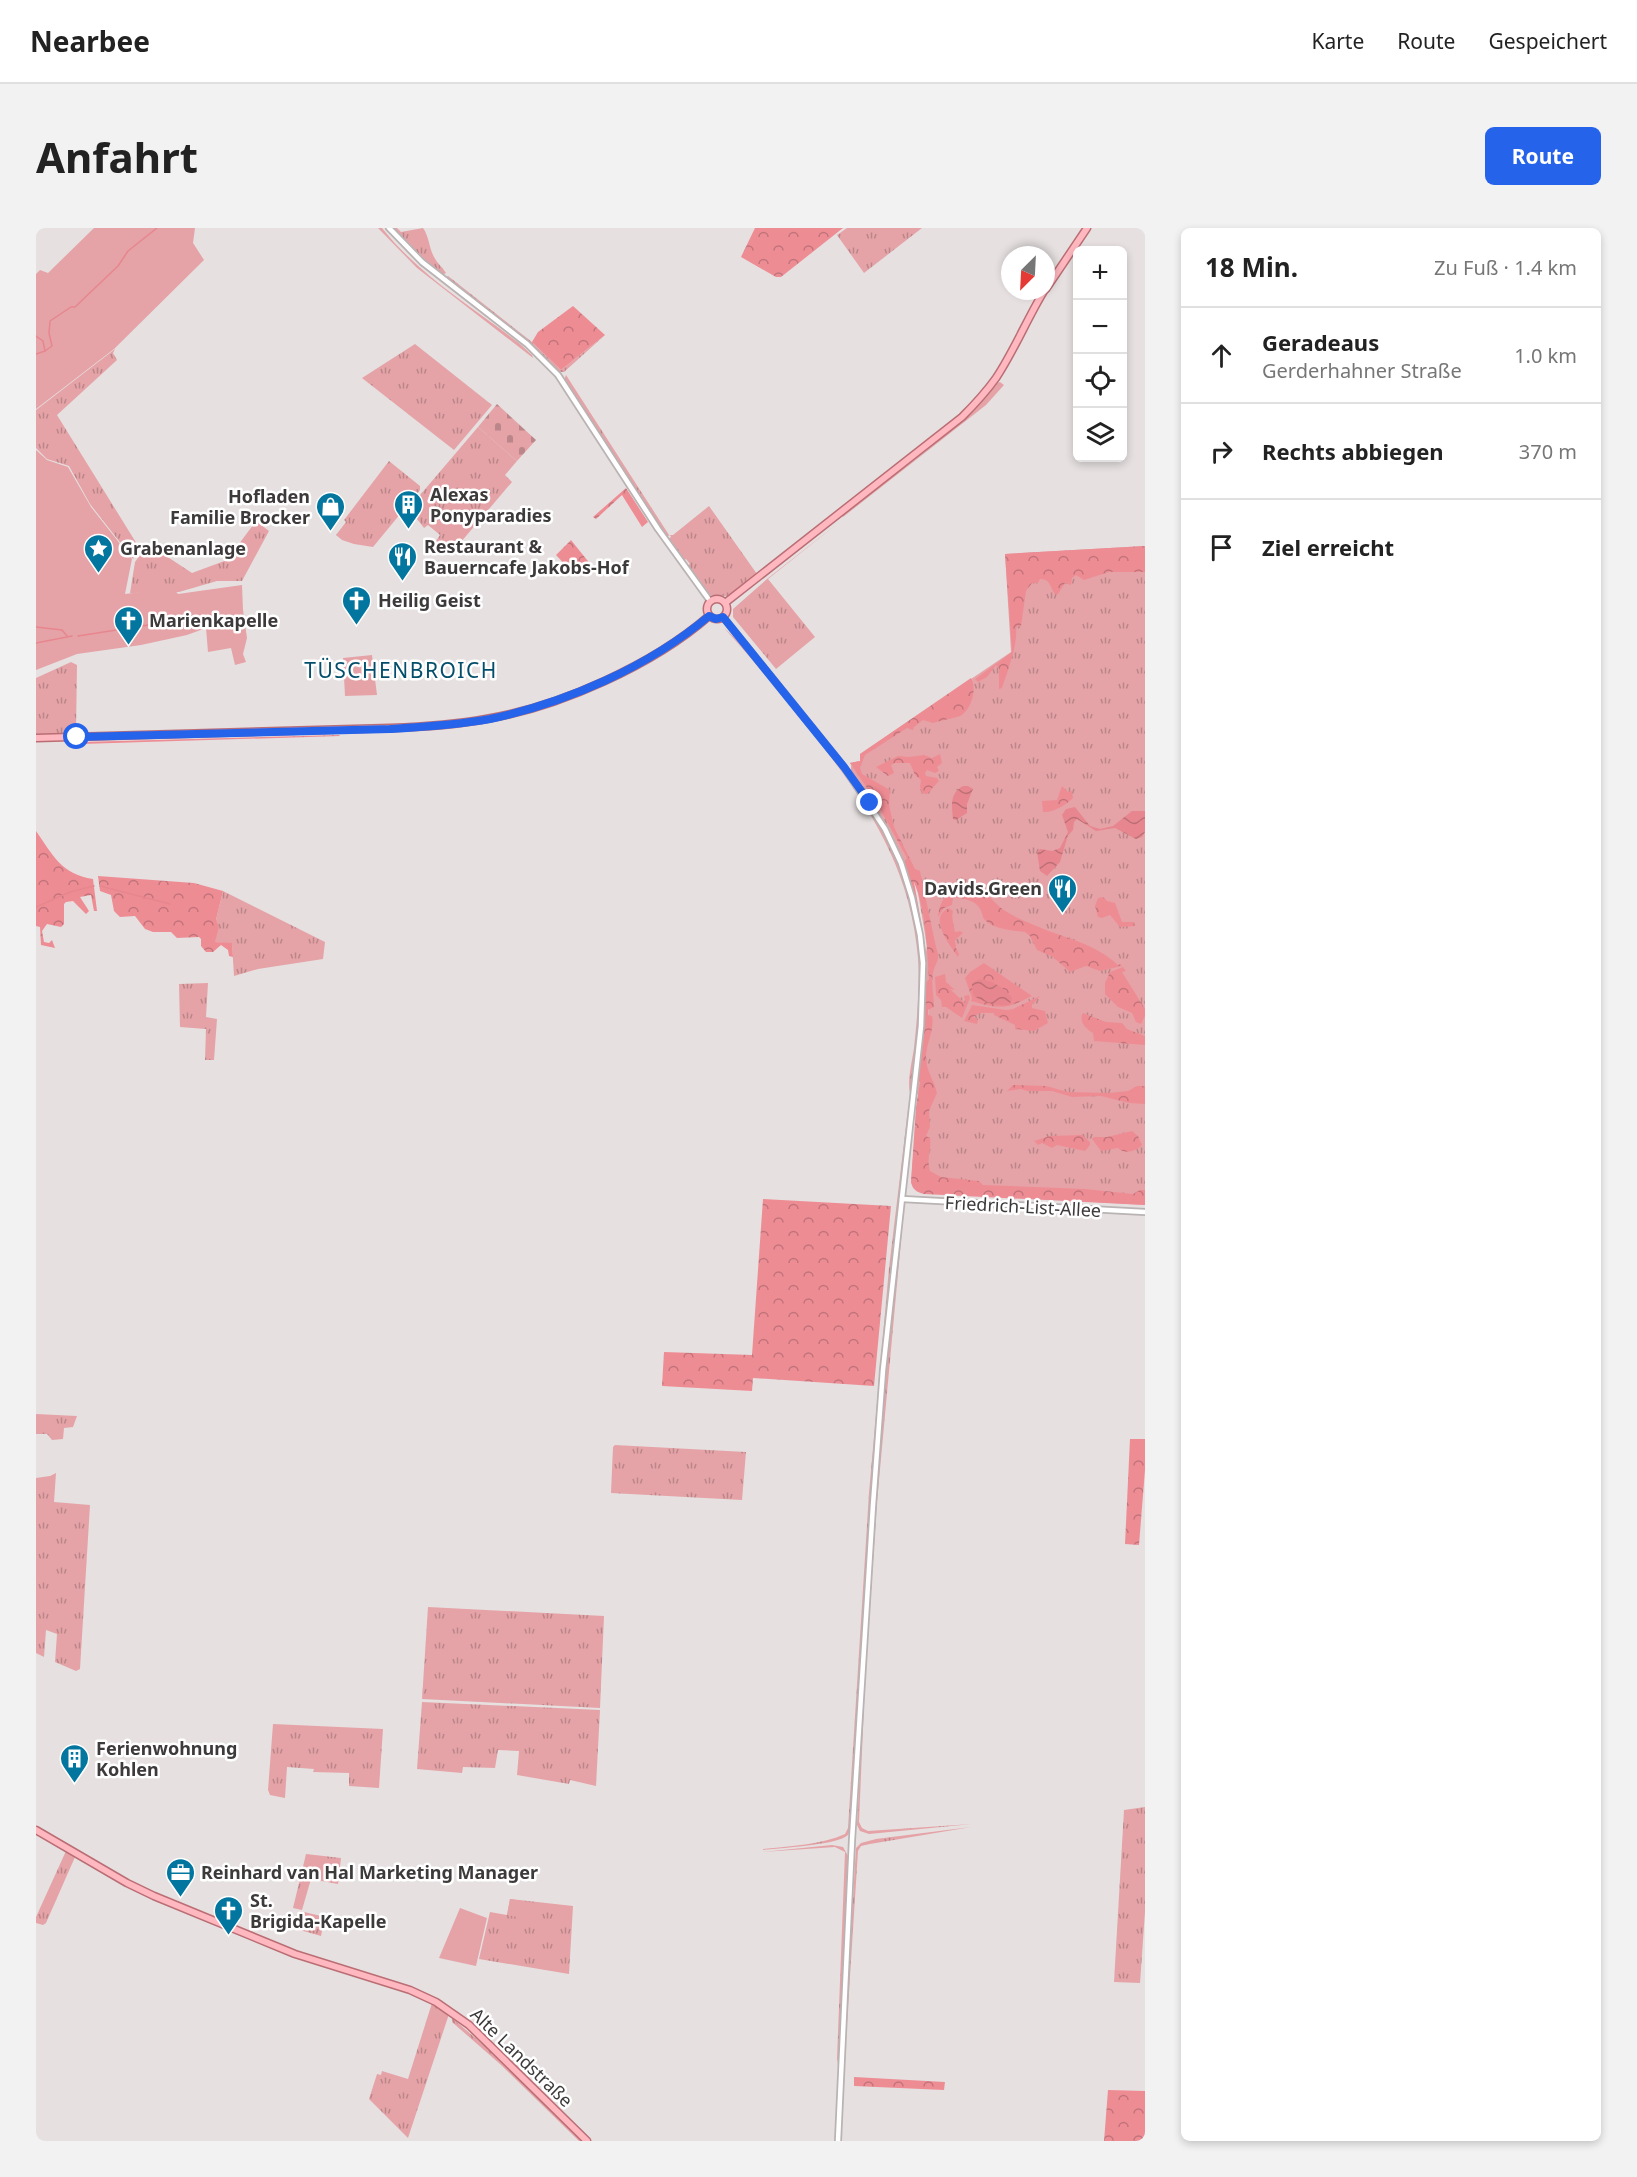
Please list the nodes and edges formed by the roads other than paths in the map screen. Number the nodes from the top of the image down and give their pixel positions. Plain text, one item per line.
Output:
1 (389, 228) edge
2 (1087, 228) edge
3 (1055, 275) edge
4 (1038, 300) edge
5 (710, 601) junction
6 (725, 603) junction
7 (709, 616) junction
8 (723, 617) junction
9 (36, 738) edge
10 (902, 1199) junction
11 (1145, 1212) edge
12 (36, 1830) edge
13 (587, 2141) edge
14 (838, 2141) edge

1 - 5 street
2 - 3 main road
4 - 6 main road
5 - 6 main road
5 - 7 main road
6 - 8 main road
7 - 8 main road
7 - 9 main road
8 - 10 street
10 - 11 street, Friedrich-List-Allee
10 - 14 street
12 - 13 main road, Alte Landstraße

